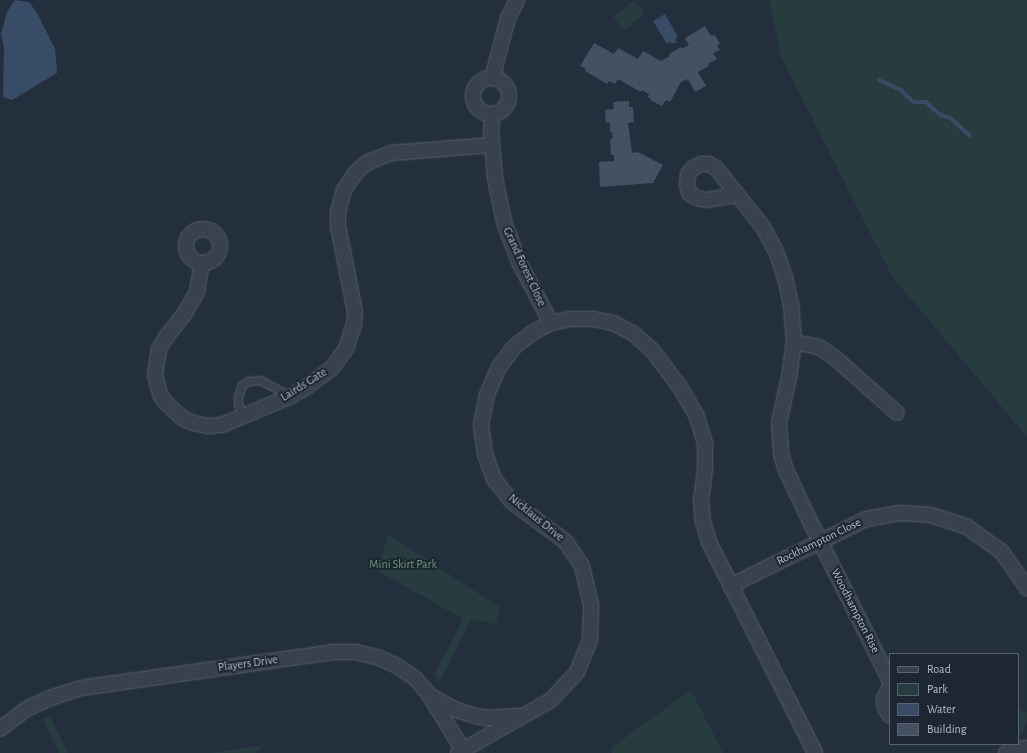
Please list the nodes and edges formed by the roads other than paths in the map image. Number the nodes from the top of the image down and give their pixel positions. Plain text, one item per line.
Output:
1 (517, 0) edge
2 (494, 78) junction
3 (492, 115) junction
4 (492, 145) junction
5 (737, 194) dead end
6 (202, 263) dead end
7 (551, 323) junction
8 (794, 342) junction
9 (291, 396) junction
10 (897, 413) dead end
11 (244, 417) junction
12 (819, 541) junction
13 (730, 586) junction
14 (1027, 588) edge
15 (889, 679) edge
16 (889, 688) edge
17 (430, 696) junction
18 (889, 714) edge
19 (523, 715) junction
20 (0, 729) edge
21 (1027, 748) edge
22 (460, 752) edge
23 (815, 753) edge
24 (1006, 753) edge

1 - 2 street
2 - 3 street
2 - 3 street
3 - 4 street, Grand Forest Close
4 - 7 street, Grand Forest Close
4 - 9 street, Lairds Gate
5 - 8 street, Woodhampton Rise
6 - 11 street, Lairds Gate
7 - 13 street, Nicklaus Drive
7 - 19 street, Nicklaus Drive
8 - 10 street
8 - 12 street, Woodhampton Rise
9 - 11 street, Lairds Gate
9 - 11 lane
12 - 13 street, Rockhampton Close
12 - 14 street, Rockhampton Close
12 - 15 street, Woodhampton Rise
13 - 23 street, Nicklaus Drive
16 - 18 street
17 - 19 street, Nicklaus Drive
17 - 20 street, Players Drive
17 - 22 street, Players Drive
19 - 22 street, Nicklaus Drive
21 - 24 street

